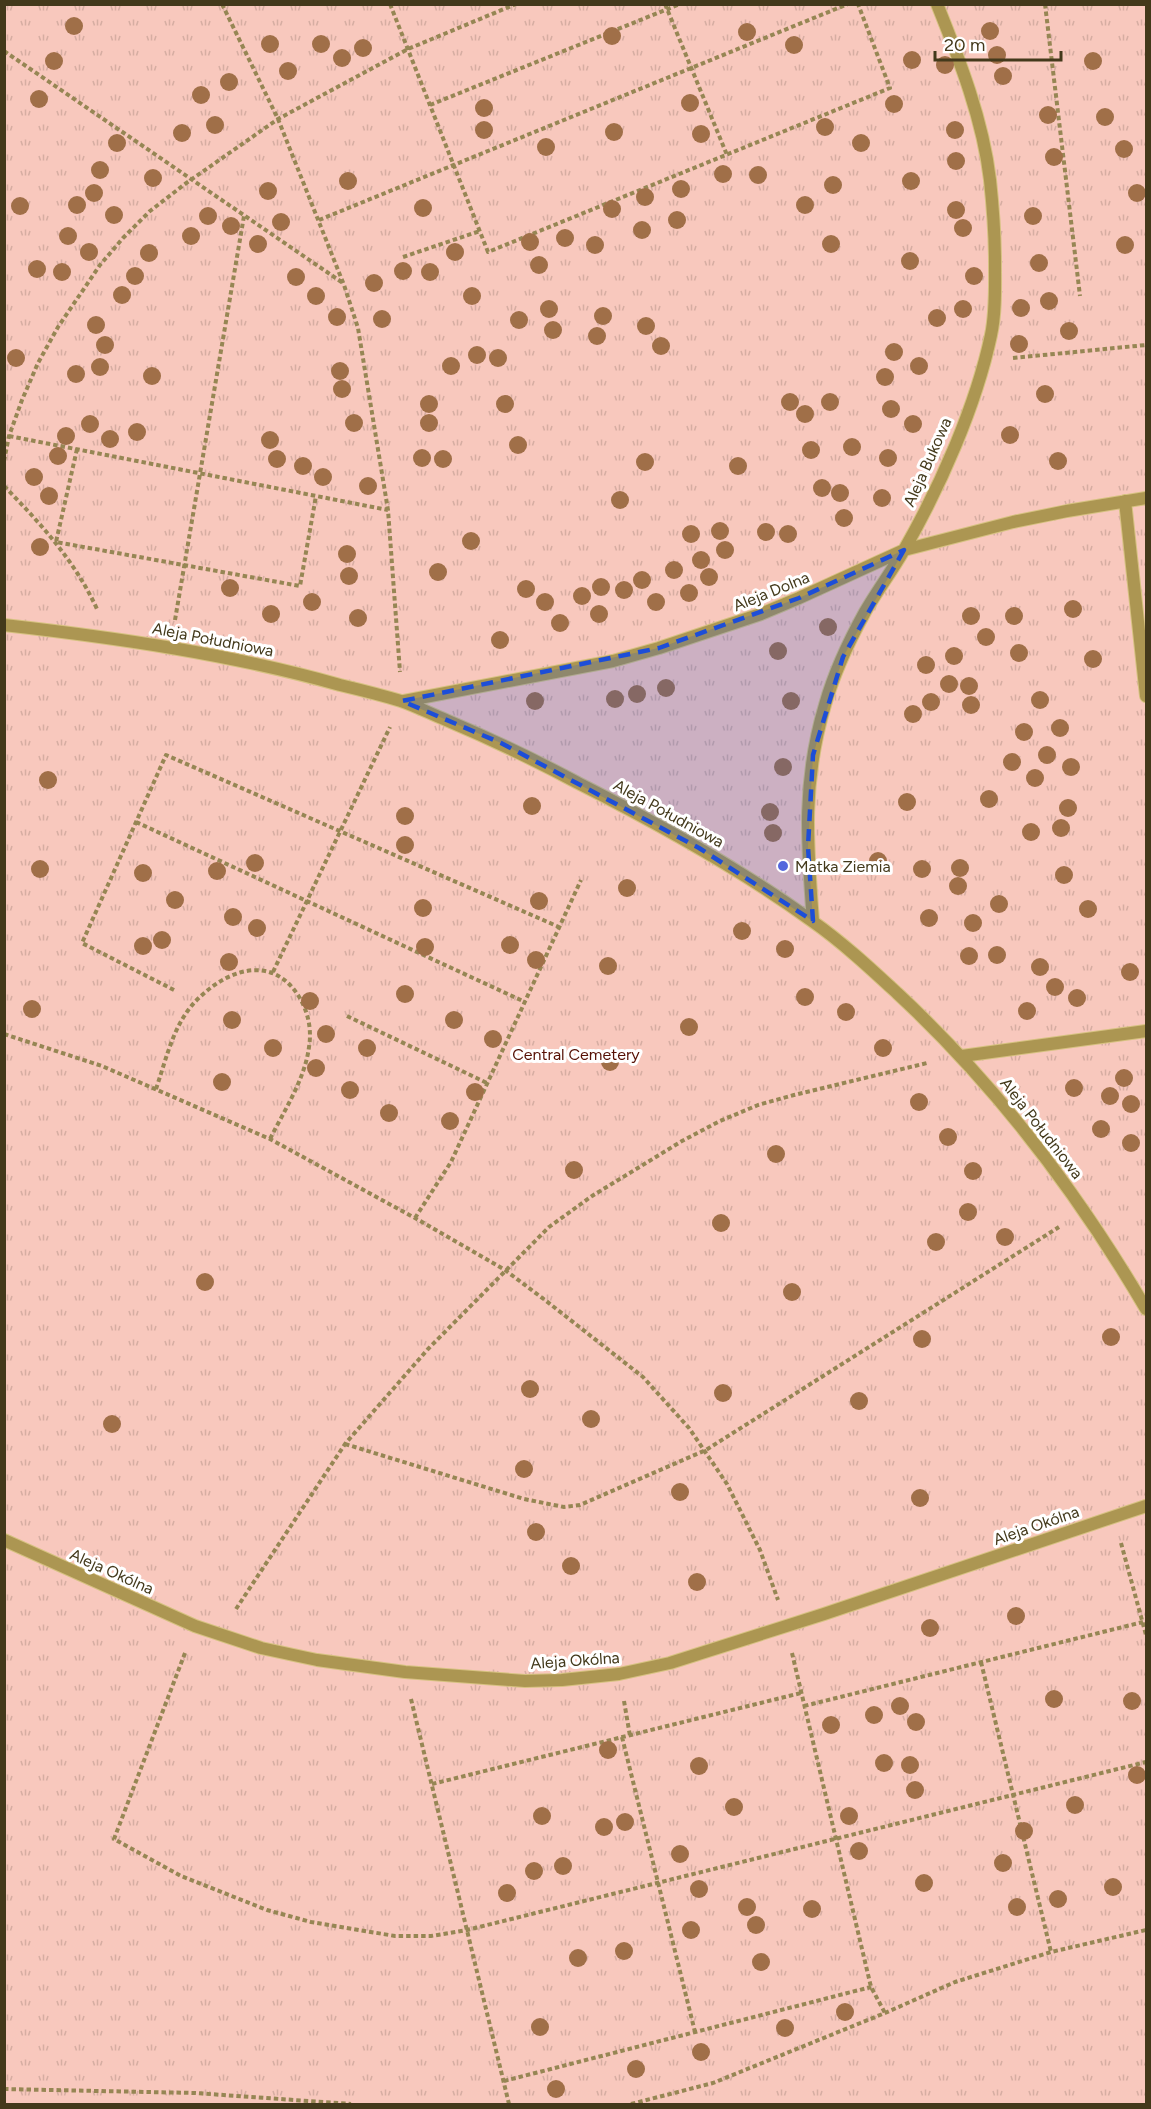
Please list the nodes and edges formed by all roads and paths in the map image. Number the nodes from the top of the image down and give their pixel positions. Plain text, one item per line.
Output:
1 (222, 4) edge
2 (390, 4) edge
3 (516, 4) edge
4 (665, 4) edge
5 (680, 4) edge
6 (848, 4) edge
7 (858, 4) edge
8 (937, 4) edge
9 (1045, 4) edge
10 (667, 10) junction
11 (408, 49) junction
12 (4, 51) edge
13 (692, 68) junction
14 (430, 105) junction
15 (278, 119) junction
16 (727, 154) junction
17 (454, 165) junction
18 (191, 180) junction
19 (244, 216) junction
20 (319, 220) junction
21 (480, 231) junction
22 (403, 257) dead end
23 (345, 285) junction
24 (1080, 296) dead end
25 (1146, 345) edge
26 (984, 361) junction
27 (9, 436) junction
28 (77, 449) junction
29 (4, 461) edge
30 (200, 474) junction
31 (4, 486) edge
32 (316, 496) junction
33 (1146, 498) edge
34 (1125, 501) junction
35 (388, 510) junction
36 (56, 542) junction
37 (904, 550) junction
38 (184, 565) junction
39 (4, 625) edge
40 (107, 637) junction
41 (170, 647) junction
42 (1146, 694) edge
43 (402, 701) junction
44 (136, 822) junction
45 (340, 831) junction
46 (581, 880) dead end
47 (307, 901) junction
48 (813, 921) junction
49 (559, 927) junction
50 (273, 972) junction
51 (174, 990) dead end
52 (525, 1002) junction
53 (347, 1016) dead end
54 (1146, 1031) edge
55 (4, 1035) edge
56 (962, 1056) junction
57 (487, 1083) junction
58 (156, 1089) junction
59 (270, 1139) junction
60 (1084, 1211) junction
61 (415, 1218) junction
62 (505, 1270) junction
63 (1146, 1309) edge
64 (345, 1444) junction
65 (706, 1450) junction
66 (1146, 1506) edge
67 (1114, 1516) junction
68 (4, 1540) edge
69 (1143, 1622) junction
70 (195, 1626) junction
71 (785, 1627) junction
72 (219, 1635) junction
73 (1146, 1635) edge
74 (981, 1662) junction
75 (405, 1672) junction
76 (801, 1693) junction
77 (804, 1706) junction
78 (622, 1737) junction
79 (1146, 1762) edge
80 (432, 1784) junction
81 (1013, 1795) junction
82 (836, 1839) junction
83 (658, 1883) junction
84 (467, 1930) junction
85 (1146, 1930) edge
86 (1051, 1952) junction
87 (871, 1987) junction
88 (885, 2013) junction
89 (695, 2032) junction
90 (504, 2081) junction
91 (4, 2089) edge
92 (351, 2104) edge
93 (509, 2104) edge
94 (631, 2104) edge

1 - 15 path
2 - 11 path
3 - 11 path
4 - 10 path
5 - 10 path
6 - 13 path
7 - 16 path
8 - 26 street, Aleja Bukowa
9 - 24 path
10 - 13 path
10 - 14 path
11 - 14 path
11 - 15 path
12 - 18 path
13 - 16 path
13 - 17 path
14 - 17 path
15 - 18 path
15 - 20 path
16 - 21 path
17 - 20 path
17 - 21 path
18 - 19 path
18 - 27 path
19 - 23 path
19 - 30 path
20 - 23 path
21 - 22 path
23 - 35 path
25 - 26 path
26 - 37 street, Aleja Bukowa
27 - 28 path
27 - 29 path
28 - 30 path
28 - 36 path
30 - 32 path
30 - 38 path
31 - 36 path
32 - 35 path
32 - 38 path
33 - 34 street, Aleja Dolna
34 - 37 street, Aleja Dolna
34 - 42 street
35 - 43 path
36 - 38 path
36 - 40 path
37 - 43 street, Aleja Dolna
37 - 48 street, Aleja Bukowa
38 - 41 path
39 - 40 street, Aleja Południowa
40 - 41 street, Aleja Południowa
41 - 43 street, Aleja Południowa
43 - 45 path
43 - 48 street, Aleja Południowa
44 - 45 path
44 - 47 path
44 - 51 path
45 - 47 path
45 - 49 path
46 - 49 path
47 - 50 path
47 - 52 path
48 - 56 street, Aleja Południowa
49 - 52 path
50 - 58 path
50 - 59 path
52 - 57 path
53 - 57 path
54 - 56 street
55 - 58 path
56 - 60 street, Aleja Południowa
56 - 62 path
57 - 61 path
58 - 59 path
59 - 61 path
60 - 63 street, Aleja Południowa
60 - 65 path
61 - 62 path
62 - 64 path
62 - 65 path
64 - 65 path
64 - 72 path
65 - 71 path
66 - 67 street, Aleja Okólna
67 - 69 path
67 - 71 street, Aleja Okólna
68 - 70 street, Aleja Okólna
69 - 73 path
69 - 74 path
70 - 72 street, Aleja Okólna
70 - 84 path
71 - 75 street, Aleja Okólna
71 - 76 path
72 - 75 street, Aleja Okólna
74 - 77 path
74 - 81 path
75 - 80 path
76 - 77 path
76 - 78 path
77 - 82 path
78 - 80 path
78 - 83 path
79 - 81 path
80 - 84 path
81 - 82 path
81 - 86 path
82 - 83 path
82 - 87 path
83 - 84 path
83 - 89 path
84 - 90 path
85 - 86 path
86 - 88 path
87 - 88 path
87 - 89 path
88 - 94 path
89 - 90 path
90 - 93 path
91 - 92 path

